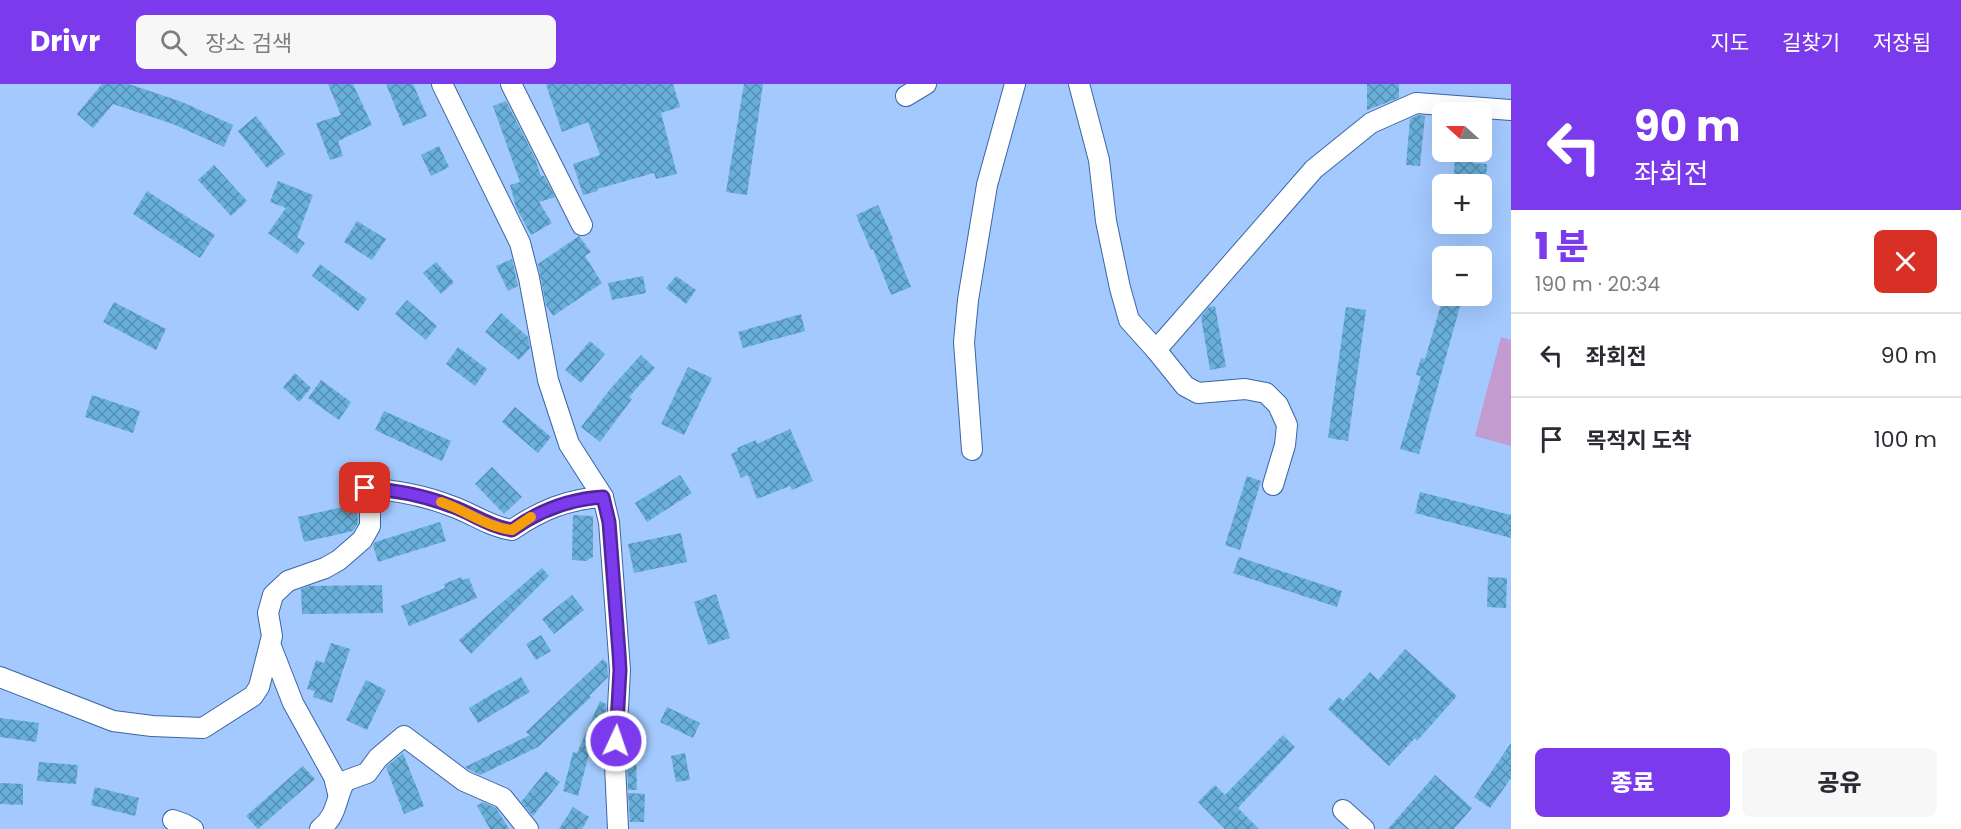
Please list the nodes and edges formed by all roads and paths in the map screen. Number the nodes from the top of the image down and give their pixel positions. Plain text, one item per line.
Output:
1 (442, 84) edge
2 (511, 84) edge
3 (926, 84) edge
4 (1015, 84) edge
5 (1079, 84) edge
6 (906, 96) dead end
7 (1511, 110) edge
8 (582, 225) dead end
9 (1156, 350) junction
10 (972, 450) dead end
11 (1273, 485) dead end
12 (603, 497) junction
13 (270, 644) junction
14 (0, 677) edge
15 (338, 793) junction
16 (1343, 810) dead end
17 (173, 820) dead end
18 (193, 829) edge
19 (320, 829) edge
20 (528, 829) edge
21 (618, 829) edge
22 (1364, 829) edge

1 - 12 street
2 - 8 street
3 - 6 street
4 - 10 street
5 - 9 street
7 - 9 street
9 - 11 street
12 - 13 street
12 - 21 street
13 - 14 street
13 - 15 street
15 - 19 street
15 - 20 street
16 - 22 street
17 - 18 street

